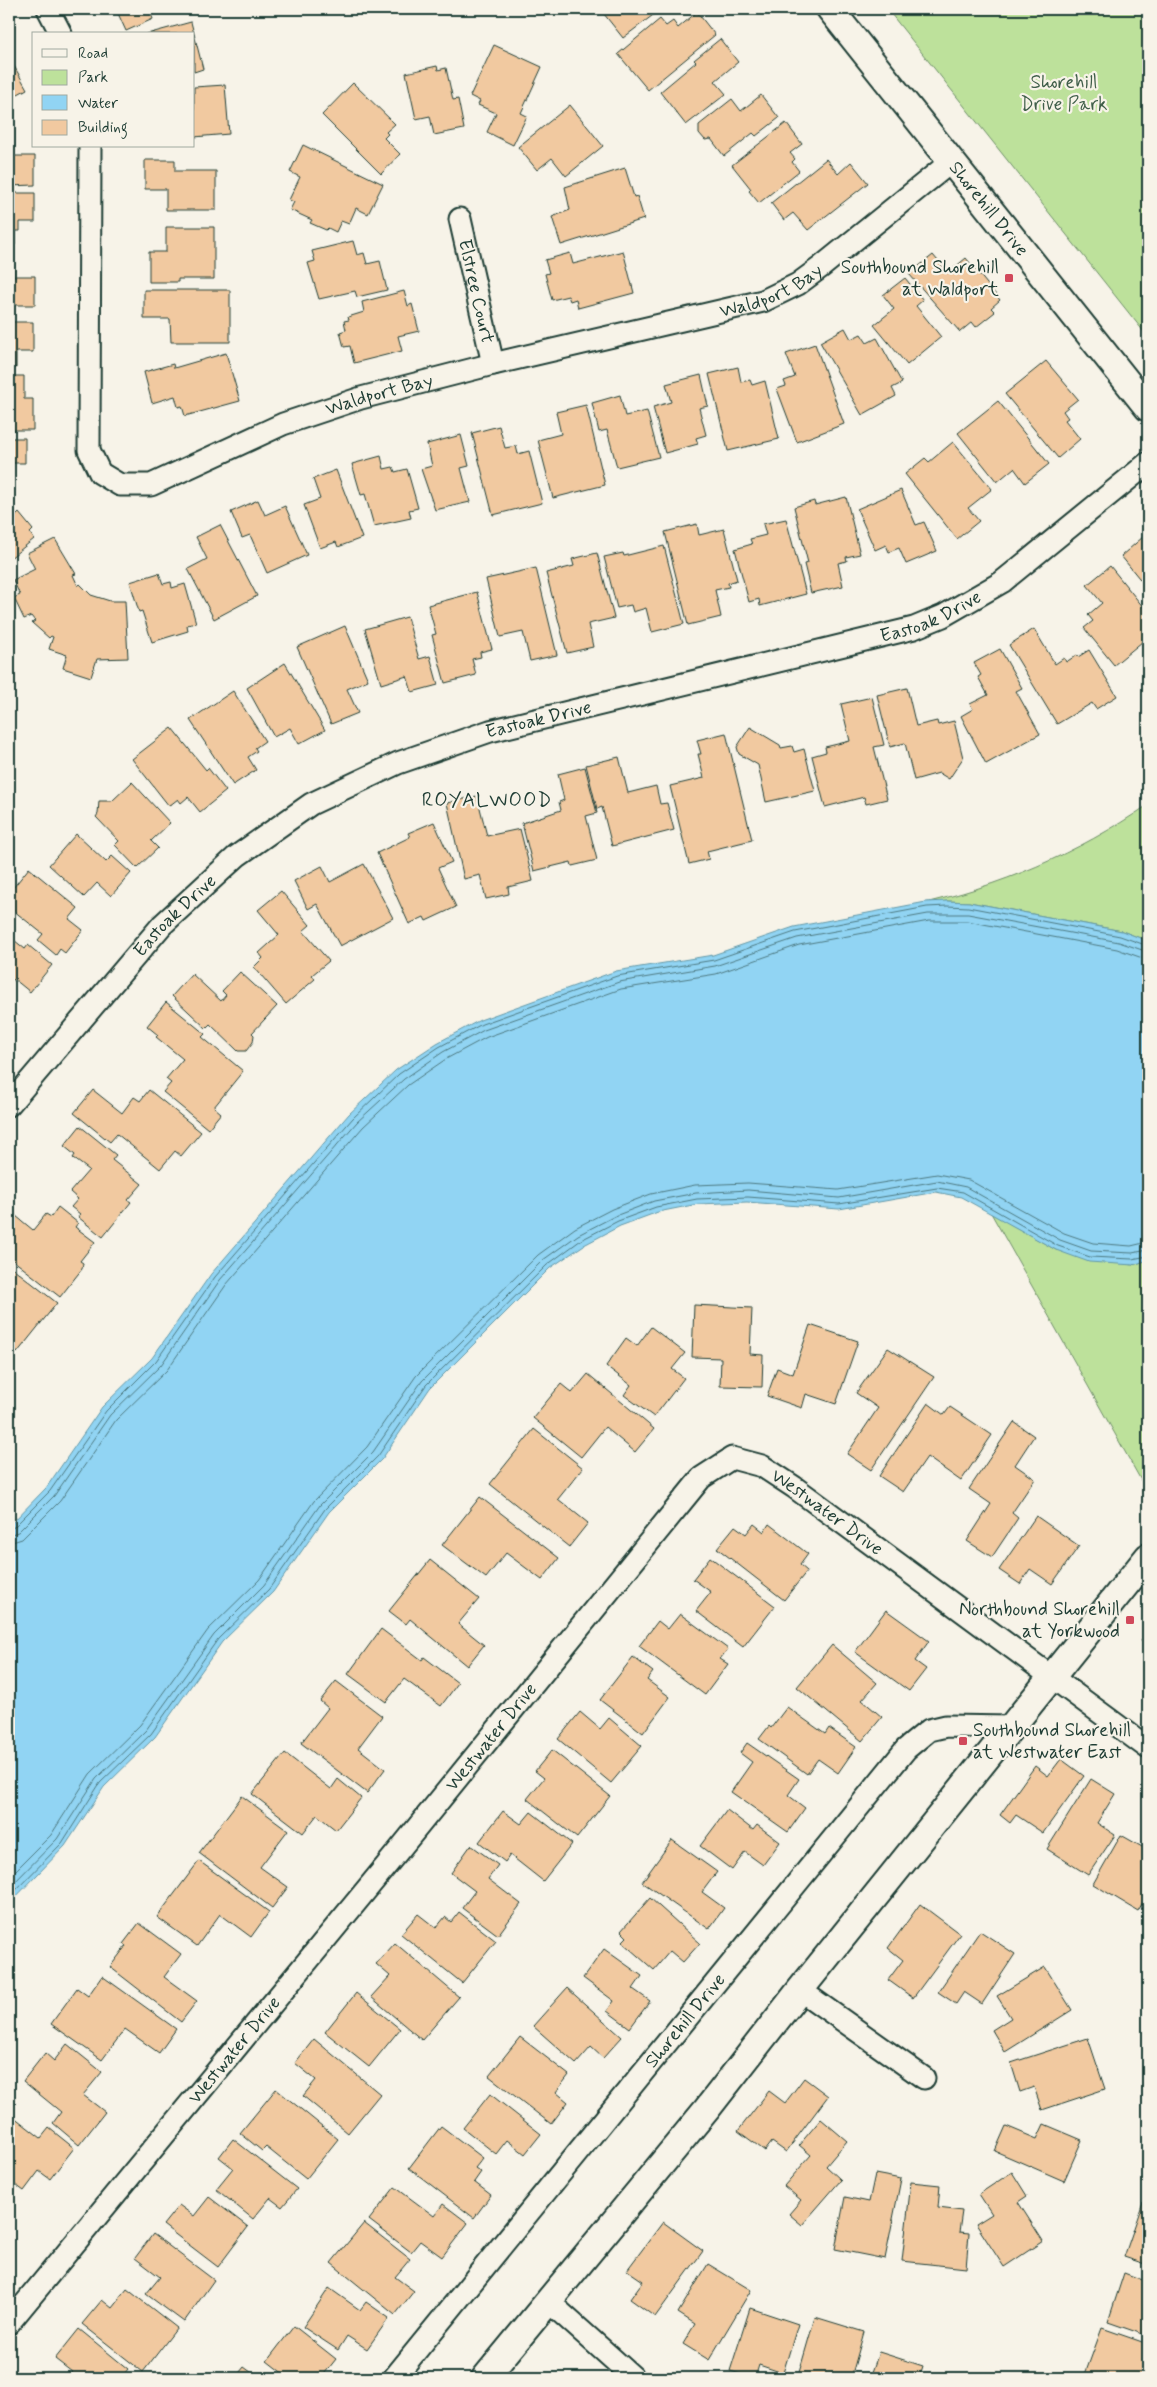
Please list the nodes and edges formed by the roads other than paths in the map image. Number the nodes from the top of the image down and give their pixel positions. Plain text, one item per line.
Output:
1 (48, 9) edge
2 (830, 9) edge
3 (60, 32) edge
4 (90, 148) edge
5 (952, 161) junction
6 (460, 219) dead end
7 (494, 364) junction
8 (1148, 408) edge
9 (1148, 463) edge
10 (9, 1105) edge
11 (1148, 1557) edge
12 (1051, 1678) junction
13 (1012, 1727) junction
14 (1148, 1748) edge
15 (800, 1990) junction
16 (924, 2078) dead end
17 (548, 2301) junction
18 (9, 2322) edge
19 (394, 2378) edge
20 (485, 2378) edge
21 (634, 2378) edge

1 - 3 street
2 - 5 street, Shorehill Drive
4 - 7 street, Waldport Bay
5 - 7 street, Waldport Bay
5 - 8 street, Shorehill Drive
6 - 7 street, Elstree Court
9 - 10 street, Eastoak Drive
11 - 12 street
12 - 13 street
12 - 14 street, Westwater Drive
12 - 18 street, Westwater Drive
13 - 15 street
13 - 19 street, Shorehill Drive
15 - 16 street
15 - 17 street
17 - 20 street
17 - 21 street

